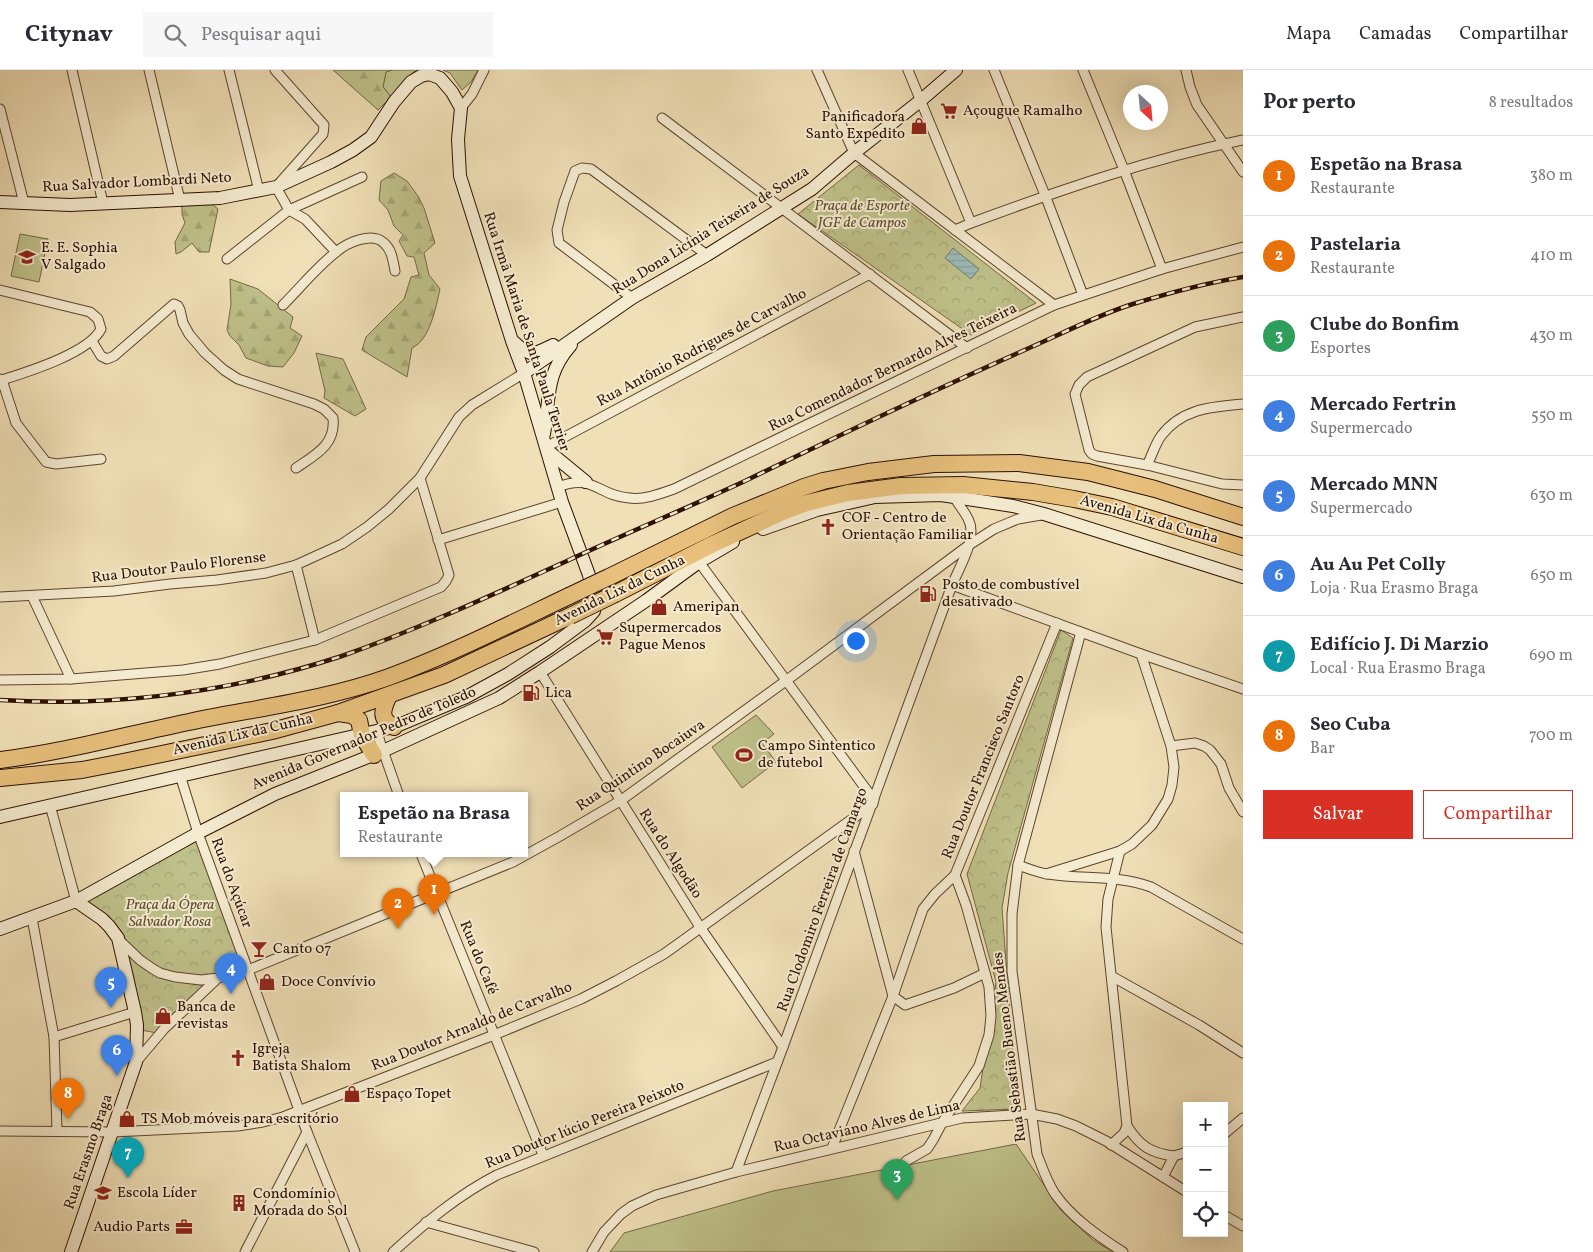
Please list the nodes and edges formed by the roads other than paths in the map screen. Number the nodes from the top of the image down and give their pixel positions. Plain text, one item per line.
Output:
1 (72, 70) edge
2 (149, 70) edge
3 (229, 70) edge
4 (275, 70) edge
5 (484, 70) edge
6 (817, 70) edge
7 (908, 70) edge
8 (956, 70) edge
9 (994, 70) edge
10 (1083, 70) edge
11 (1186, 70) edge
12 (920, 101) junction
13 (461, 108) junction
14 (0, 109) edge
15 (662, 118) dead end
16 (2, 125) edge
17 (1243, 140) edge
18 (1223, 144) junction
19 (854, 153) junction
20 (1124, 170) junction
21 (1243, 172) edge
22 (362, 177) dead end
23 (276, 187) junction
24 (259, 191) junction
25 (1045, 195) junction
26 (180, 200) junction
27 (0, 202) edge
28 (24, 203) junction
29 (103, 203) junction
30 (783, 208) junction
31 (289, 210) junction
32 (971, 223) junction
33 (955, 230) junction
34 (1243, 247) edge
35 (336, 252) junction
36 (707, 255) junction
37 (227, 259) dead end
38 (1162, 269) junction
39 (396, 271) dead end
40 (870, 274) junction
41 (0, 290) edge
42 (1083, 295) junction
43 (632, 298) junction
44 (283, 305) dead end
45 (1054, 305) junction
46 (1243, 317) edge
47 (583, 332) junction
48 (92, 341) junction
49 (512, 341) junction
50 (967, 348) junction
51 (524, 373) junction
52 (1, 380) edge
53 (1243, 404) edge
54 (546, 445) junction
55 (101, 459) dead end
56 (1147, 465) junction
57 (296, 468) dead end
58 (420, 478) junction
59 (586, 482) junction
60 (1243, 485) edge
61 (558, 488) junction
62 (875, 497) junction
63 (954, 498) junction
64 (562, 502) junction
65 (785, 511) junction
66 (1044, 514) junction
67 (1243, 516) edge
68 (768, 518) junction
69 (438, 540) junction
70 (736, 541) junction
71 (969, 545) junction
72 (1243, 547) edge
73 (699, 562) junction
74 (296, 565) junction
75 (1243, 577) edge
76 (952, 584) junction
77 (32, 596) junction
78 (0, 597) edge
79 (1057, 623) junction
80 (1081, 632) junction
81 (315, 640) junction
82 (550, 647) junction
83 (1141, 654) junction
84 (540, 672) junction
85 (72, 679) junction
86 (0, 680) edge
87 (787, 680) junction
88 (1243, 689) edge
89 (389, 695) junction
90 (499, 698) junction
91 (338, 713) junction
92 (394, 727) junction
93 (370, 733) junction
94 (1171, 746) junction
95 (379, 753) junction
96 (0, 760) edge
97 (180, 775) junction
98 (0, 778) edge
99 (397, 792) edge
100 (620, 801) junction
101 (874, 802) junction
102 (50, 806) junction
103 (1243, 812) edge
104 (0, 817) edge
105 (198, 833) junction
106 (854, 851) junction
107 (1120, 851) junction
108 (528, 853) edge
109 (422, 857) edge
110 (522, 857) edge
111 (1018, 865) junction
112 (1046, 874) junction
113 (955, 875) junction
114 (1113, 878) junction
115 (437, 893) junction
116 (76, 902) junction
117 (32, 918) junction
118 (700, 927) junction
119 (0, 929) edge
120 (118, 938) junction
121 (1243, 939) edge
122 (248, 970) junction
123 (985, 973) junction
124 (1113, 977) junction
125 (218, 978) junction
126 (893, 996) junction
127 (135, 1012) junction
128 (494, 1035) junction
129 (54, 1037) junction
130 (783, 1048) junction
131 (1243, 1053) edge
132 (136, 1062) junction
133 (777, 1062) junction
134 (299, 1110) junction
135 (1031, 1114) junction
136 (1243, 1118) edge
137 (942, 1123) junction
138 (1127, 1126) junction
139 (57, 1131) junction
140 (1228, 1131) edge
141 (0, 1132) edge
142 (113, 1132) junction
143 (307, 1132) junction
144 (1111, 1145) junction
145 (832, 1148) junction
146 (1183, 1153) edge
147 (542, 1156) junction
148 (1174, 1156) junction
149 (906, 1162) dead end
150 (736, 1172) junction
151 (1163, 1177) junction
152 (1183, 1190) edge
153 (1228, 1217) edge
154 (426, 1222) junction
155 (1243, 1226) edge
156 (71, 1252) edge
157 (245, 1252) edge
158 (355, 1252) edge
159 (393, 1252) edge
160 (534, 1252) edge
161 (592, 1252) edge
162 (1123, 1252) edge

1 - 29 street
2 - 26 street
3 - 24 street
4 - 23 street
5 - 13 street, Rua Irmã Maria de Santa Paula Terrier
6 - 19 street
7 - 12 street
8 - 12 main road, Rua Dona Licínia Teixeira de Souza
9 - 25 street
10 - 20 street
11 - 18 street
12 - 19 main road, Rua Dona Licínia Teixeira de Souza
12 - 32 street
13 - 23 main road, Rua Salvador Lombardi Neto
13 - 49 main road, Rua Irmã Maria de Santa Paula Terrier
14 - 16 street
15 - 30 street
16 - 28 street
17 - 18 street
18 - 20 street
18 - 21 street
19 - 30 main road, Rua Dona Licínia Teixeira de Souza
19 - 33 street
20 - 25 street
20 - 38 street
22 - 31 street
23 - 24 main road, Rua Salvador Lombardi Neto
23 - 31 street
24 - 26 main road, Rua Salvador Lombardi Neto
25 - 32 street
25 - 42 street
26 - 29 main road, Rua Salvador Lombardi Neto
27 - 28 main road, Rua Salvador Lombardi Neto
28 - 29 main road, Rua Salvador Lombardi Neto
30 - 36 main road, Rua Dona Licínia Teixeira de Souza
30 - 40 street
31 - 35 street
31 - 37 street
32 - 33 street
33 - 45 street
34 - 38 street, Rua Comendador Bernardo Alves Teixeira
35 - 39 street
35 - 44 street
36 - 43 main road, Rua Dona Licínia Teixeira de Souza
36 - 43 street
38 - 42 street, Rua Comendador Bernardo Alves Teixeira
40 - 50 street
40 - 54 street, Rua Antônio Rodrigues de Carvalho
41 - 48 street
42 - 45 street, Rua Comendador Bernardo Alves Teixeira
43 - 47 main road, Rua Dona Licínia Teixeira de Souza
45 - 50 street, Rua Comendador Bernardo Alves Teixeira
46 - 56 street
47 - 49 main road
47 - 51 main road, Rua Dona Licínia Teixeira de Souza
47 - 54 main road
48 - 52 street
48 - 57 street
49 - 51 main road, Rua Irmã Maria de Santa Paula Terrier
50 - 59 street, Rua Comendador Bernardo Alves Teixeira
51 - 54 main road, Rua Irmã Maria de Santa Paula Terrier
51 - 58 street, Rua Doutor Paulo Florense
52 - 55 street
53 - 56 street
54 - 59 main road
54 - 61 main road, Rua Irmã Maria de Santa Paula Terrier
56 - 60 street
58 - 69 street
58 - 74 street, Rua Doutor Paulo Florense
59 - 61 street
61 - 64 main road, Rua Irmã Maria de Santa Paula Terrier
62 - 63 main road, Avenida Governador Pedro de Toledo
62 - 65 highway
62 - 70 main road, Avenida Governador Pedro de Toledo
63 - 66 main road, Avenida Governador Pedro de Toledo
63 - 71 street, Rua Clodomiro Ferreira de Camargo
64 - 69 street
64 - 82 main road, Rua Irmã Maria de Santa Paula Terrier
65 - 68 highway, Avenida Lix da Cunha
65 - 72 highway, Avenida Lix da Cunha
66 - 71 street, Rua Quintino Bocaiuva
66 - 75 main road, Avenida Governador Pedro de Toledo
67 - 96 highway, Avenida Lix da Cunha, bridge
68 - 70 highway
68 - 89 highway, Avenida Lix da Cunha, bridge
69 - 81 street
70 - 73 main road, Avenida Governador Pedro de Toledo
71 - 76 street, Rua Clodomiro Ferreira de Camargo
71 - 87 street, Rua Quintino Bocaiuva
73 - 84 main road, Avenida Governador Pedro de Toledo
73 - 87 street
74 - 77 street, Rua Doutor Paulo Florense
74 - 81 street
76 - 79 street
76 - 101 street, Rua Clodomiro Ferreira de Camargo
77 - 78 street, Rua Doutor Paulo Florense
77 - 85 street
79 - 80 street
79 - 113 street, Rua Doutor Francisco Santoro
80 - 83 street
80 - 111 street, Rua Sebastião Bueno Mendes
81 - 85 street
82 - 90 main road
82 - 92 main road
83 - 88 street
83 - 94 street
84 - 90 main road, Avenida Governador Pedro de Toledo
84 - 100 street, Rua do Algodão
85 - 86 street
87 - 100 street, Rua Quintino Bocaiuva
87 - 101 street
89 - 91 highway, Avenida Lix da Cunha
89 - 92 highway
90 - 95 main road, Avenida Governador Pedro de Toledo
91 - 93 highway
91 - 98 highway, Avenida Lix da Cunha
92 - 93 main road
93 - 95 highway
93 - 97 main road
94 - 103 street
94 - 107 street
95 - 99 street
95 - 105 main road, Avenida Governador Pedro de Toledo
97 - 102 main road
97 - 105 street, Rua do Açúcar
100 - 108 street, Rua Quintino Bocaiuva
100 - 118 street, Rua do Algodão
101 - 106 street, Rua Clodomiro Ferreira de Camargo
101 - 118 street, Rua Doutor Arnaldo de Carvalho
102 - 104 main road
102 - 116 street
105 - 116 main road, Avenida Governador Pedro de Toledo
105 - 122 street, Rua do Açúcar
106 - 126 street
106 - 130 street, Rua Clodomiro Ferreira de Camargo
107 - 112 street
107 - 114 street
109 - 115 street, Rua do Café
110 - 115 street, Rua Quintino Bocaiuva
111 - 112 street
111 - 135 street, Rua Sebastião Bueno Mendes
112 - 114 street
113 - 123 street, Rua Doutor Francisco Santoro
113 - 126 street
114 - 121 street
114 - 124 street
115 - 122 street, Rua Quintino Bocaiuva
115 - 128 street, Rua do Café
116 - 117 main road, Avenida Governador Pedro de Toledo
116 - 120 main road, Rua Erasmo Braga
117 - 119 main road, Avenida Governador Pedro de Toledo
117 - 129 street
118 - 128 street, Rua Doutor Arnaldo de Carvalho
118 - 130 street, Rua do Algodão
120 - 125 street, Rua Erasmo Braga
120 - 127 main road, Rua Erasmo Braga
122 - 125 street, Rua Quintino Bocaiuva
122 - 134 street, Rua do Açúcar
123 - 126 street
123 - 137 street, Rua Doutor Francisco Santoro
124 - 131 street
124 - 138 street
125 - 132 street, Rua Erasmo Braga
126 - 145 street
127 - 129 street
127 - 132 main road, Rua Erasmo Braga
128 - 134 street, Rua Doutor Arnaldo de Carvalho
128 - 147 street, Rua do Café
129 - 139 street
130 - 133 street, Rua Clodomiro Ferreira de Camargo
132 - 142 main road, Rua Erasmo Braga
133 - 147 street, Rua Doutor lúcio Pereira Peixoto
133 - 150 street, Rua Clodomiro Ferreira de Camargo
134 - 142 street, Rua Doutor Arnaldo de Carvalho
134 - 143 street, Rua do Açúcar
135 - 137 street, Rua Octaviano Alves de Lima
135 - 144 street, Rua Octaviano Alves de Lima
135 - 162 street, Rua Sebastião Bueno Mendes
136 - 140 street
137 - 145 street, Rua Octaviano Alves de Lima
137 - 149 street, Rua Doutor Francisco Santoro
138 - 144 street
138 - 148 street
139 - 141 street, Rua Doutor Arnaldo de Carvalho
139 - 142 street, Rua Doutor Arnaldo de Carvalho
142 - 156 main road, Rua Erasmo Braga
143 - 157 street
143 - 158 street, Rua do Açúcar
144 - 151 street, Rua Octaviano Alves de Lima
145 - 150 street, Rua Octaviano Alves de Lima
146 - 148 street
147 - 154 street, Rua Doutor lúcio Pereira Peixoto
148 - 151 street
150 - 161 street, Rua Octaviano Alves de Lima
151 - 152 street, Rua Octaviano Alves de Lima
153 - 155 street
154 - 159 street, Rua Doutor lúcio Pereira Peixoto
154 - 160 street

